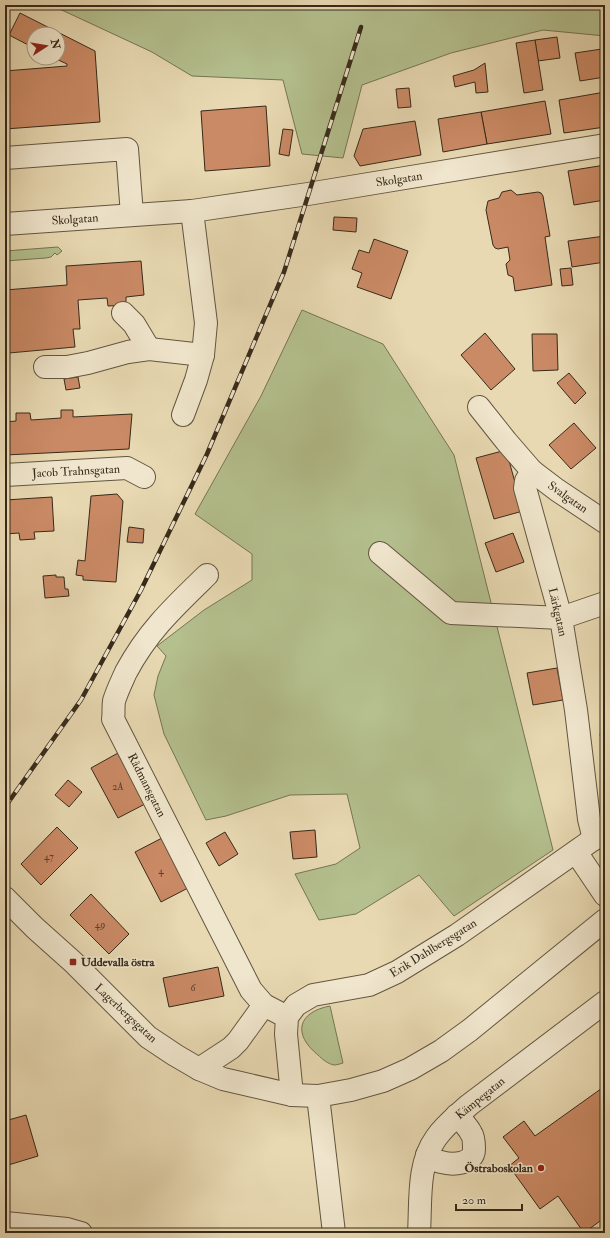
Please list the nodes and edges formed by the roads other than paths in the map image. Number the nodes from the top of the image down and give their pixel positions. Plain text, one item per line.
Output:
1 (605, 145) edge
2 (5, 158) edge
3 (192, 211) junction
4 (132, 215) junction
5 (5, 224) edge
6 (123, 313) dead end
7 (149, 350) junction
8 (202, 355) junction
9 (45, 367) dead end
10 (479, 407) dead end
11 (183, 415) dead end
12 (532, 471) junction
13 (5, 475) edge
14 (144, 476) dead end
15 (605, 522) edge
16 (380, 553) dead end
17 (207, 575) dead end
18 (605, 603) edge
19 (561, 618) junction
20 (600, 835) edge
21 (576, 852) junction
22 (605, 895) edge
23 (6, 902) edge
24 (605, 920) edge
25 (605, 1002) edge
26 (264, 1005) junction
27 (287, 1017) junction
28 (199, 1069) junction
29 (292, 1095) junction
30 (318, 1096) junction
31 (457, 1115) junction
32 (427, 1155) junction
33 (5, 1223) edge
34 (81, 1233) edge
35 (334, 1233) edge
36 (419, 1233) edge

1 - 3 street, Skolgatan
2 - 4 street
3 - 4 street, Skolgatan
3 - 8 street
4 - 5 street, Skolgatan
6 - 7 street
7 - 8 street
7 - 9 street
8 - 11 street
10 - 12 street
12 - 15 street, Svalgatan
12 - 19 street, Lärkgatan
13 - 14 street, Jacob Trahnsgatan
16 - 19 street
17 - 26 street, Rådmansgatan
18 - 19 street
19 - 20 street, Lärkgatan
20 - 21 street, Erik Dahlbergsgatan
21 - 22 street
21 - 27 street, Erik Dahlbergsgatan
23 - 28 street, Lagerbergsgatan
24 - 30 street
25 - 31 street, Kämpegatan
26 - 27 street, Rådmansgatan
26 - 28 street
27 - 29 street
28 - 29 street, Lagerbergsgatan
29 - 30 street, Lagerbergsgatan
30 - 35 street
31 - 32 street, Kämpegatan
31 - 32 street
32 - 36 street, Kämpegatan
33 - 34 street

